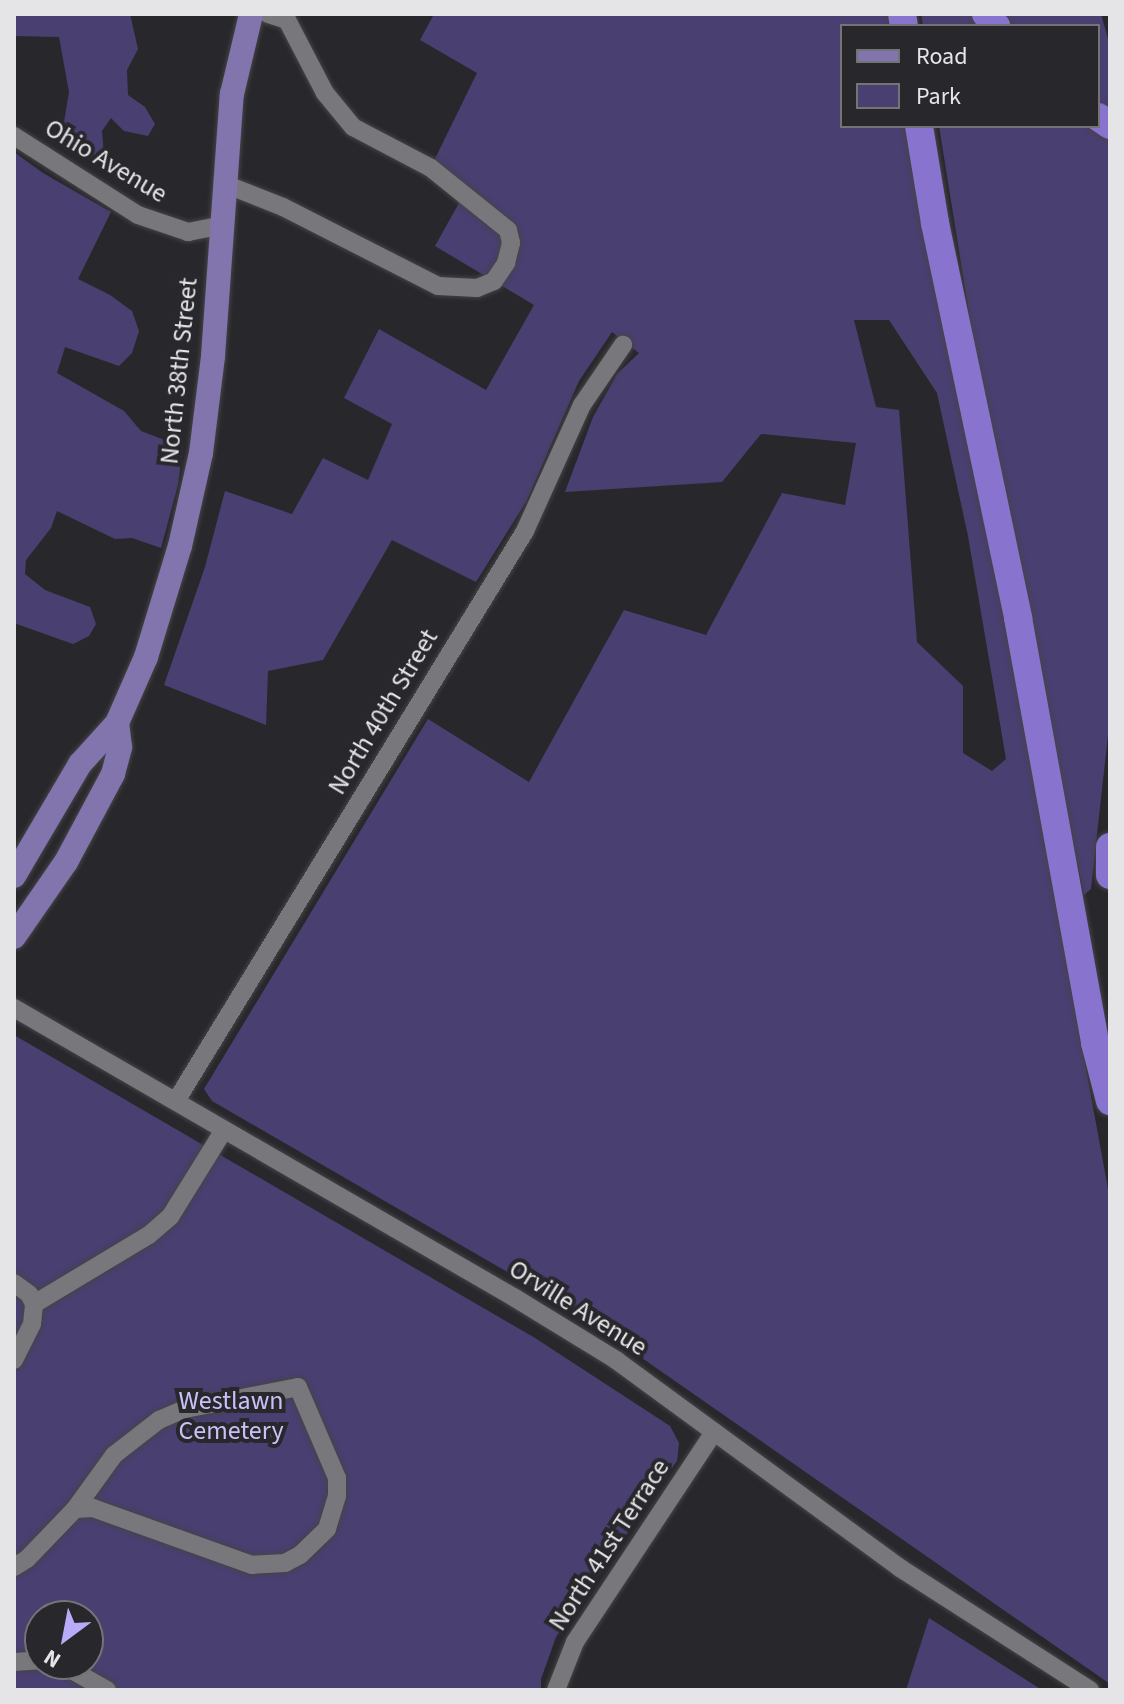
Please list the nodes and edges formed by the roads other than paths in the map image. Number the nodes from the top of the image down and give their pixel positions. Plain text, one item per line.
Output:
1 (251, 14) edge
2 (268, 14) edge
3 (919, 128) edge
4 (14, 136) edge
5 (225, 184) junction
6 (220, 226) junction
7 (623, 345) dead end
8 (117, 723) junction
9 (1110, 847) edge
10 (1110, 875) edge
11 (14, 876) edge
12 (14, 937) edge
13 (14, 1008) edge
14 (176, 1101) junction
15 (1110, 1101) edge
16 (224, 1130) junction
17 (14, 1283) edge
18 (34, 1304) junction
19 (14, 1360) edge
20 (714, 1432) junction
21 (75, 1509) junction
22 (14, 1567) edge
23 (89, 1680) edge
24 (107, 1690) edge
25 (556, 1690) edge
26 (1090, 1690) edge

1 - 5 main road, North 38th Street
2 - 5 street
3 - 15 highway
4 - 6 street, Ohio Avenue
5 - 6 main road, North 38th Street
6 - 8 main road, North 38th Street
7 - 14 street, North 40th Street
8 - 11 main road, North 38th Street
8 - 12 main road, North 38th Street
9 - 10 highway
13 - 14 street, Orville Avenue
14 - 16 street, Orville Avenue
16 - 18 street
16 - 20 street, Orville Avenue
17 - 18 street
18 - 19 street
20 - 25 street, North 41st Terrace
20 - 26 street, Orville Avenue
21 - 21 street
21 - 22 street
23 - 24 street

